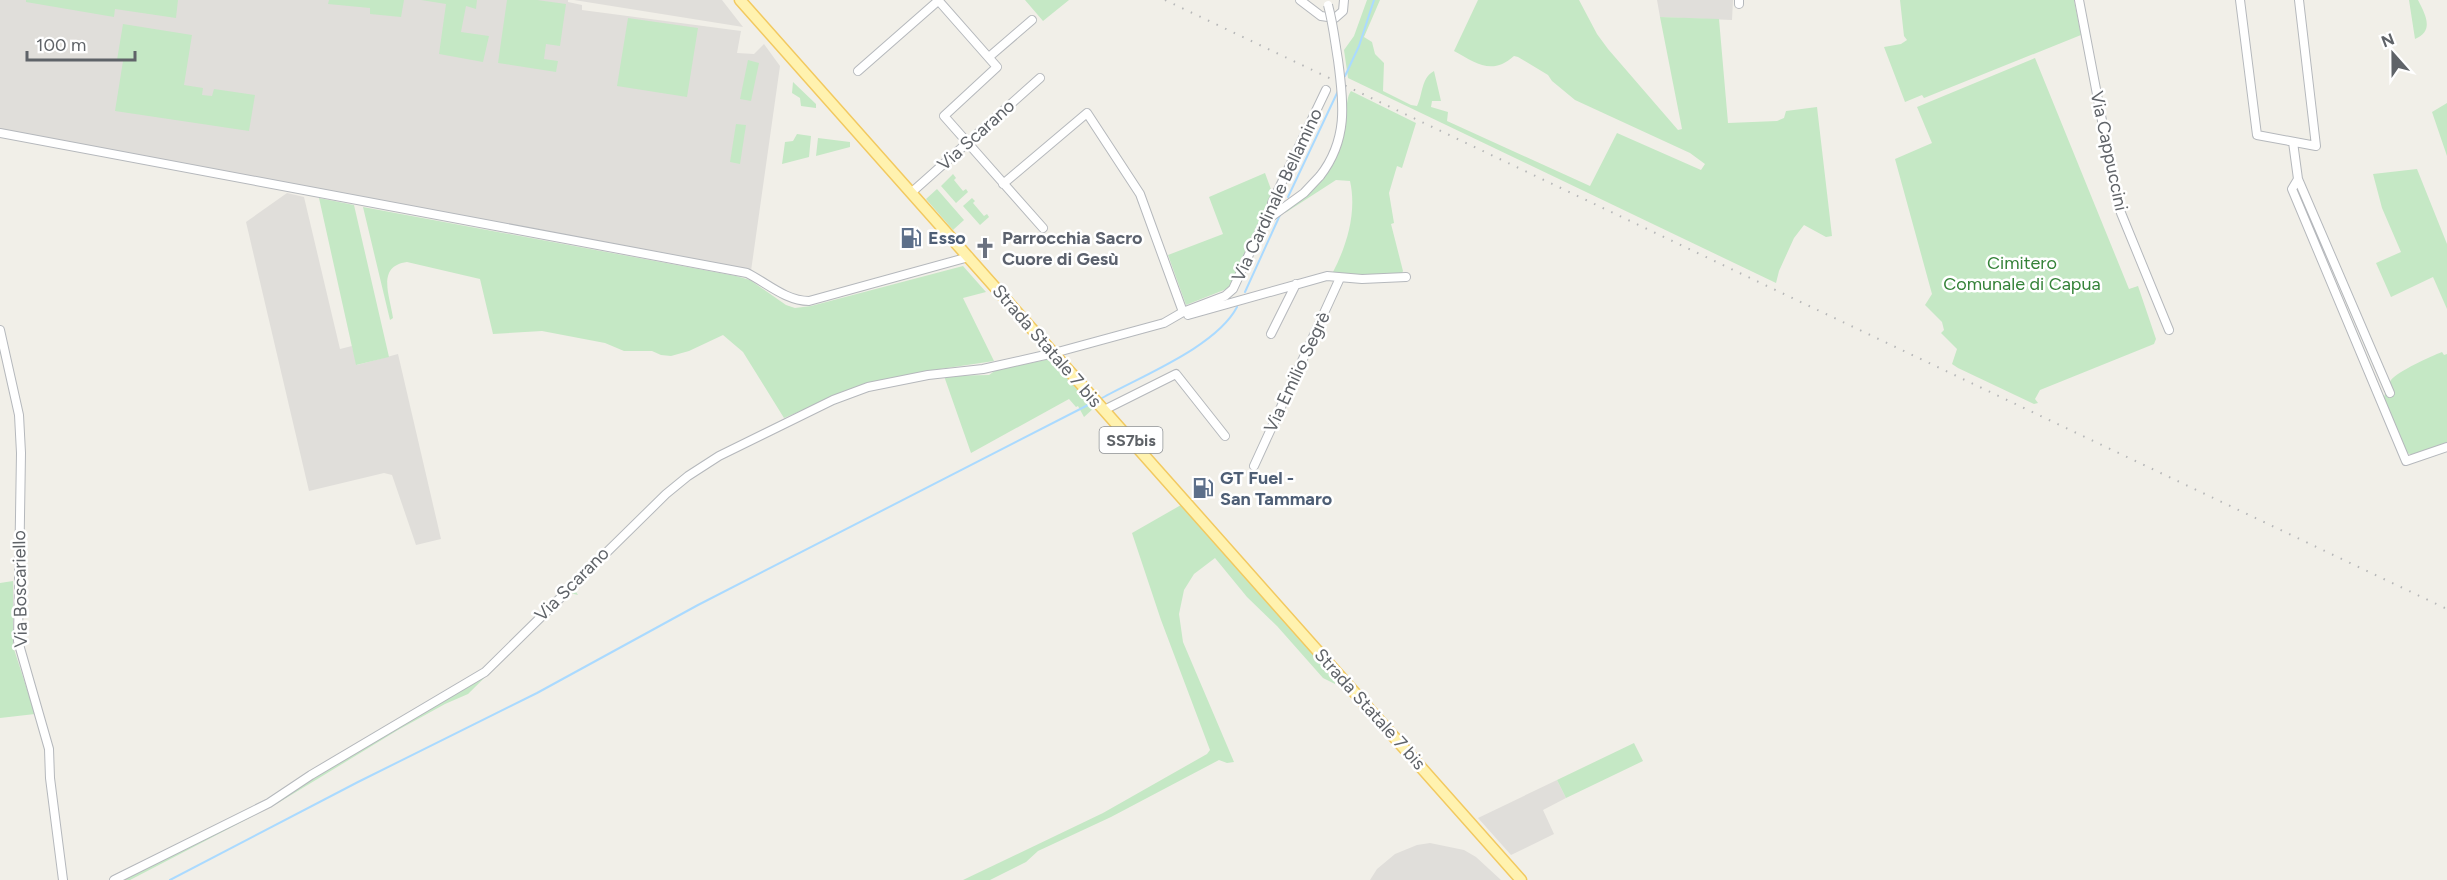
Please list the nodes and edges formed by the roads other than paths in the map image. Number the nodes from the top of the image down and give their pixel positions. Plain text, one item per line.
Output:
1 (740, 0) edge
2 (939, 0) edge
3 (1300, 0) edge
4 (1344, 0) edge
5 (2079, 0) edge
6 (2240, 0) edge
7 (2299, 0) edge
8 (1327, 3) edge
9 (1032, 20) dead end
10 (988, 57) junction
11 (858, 71) dead end
12 (1040, 78) dead end
13 (1326, 90) dead end
14 (0, 133) edge
15 (2293, 142) junction
16 (966, 143) junction
17 (2298, 179) junction
18 (1003, 184) junction
19 (912, 192) junction
20 (1272, 214) junction
21 (1043, 228) dead end
22 (969, 256) junction
23 (1406, 277) dead end
24 (1340, 278) junction
25 (1296, 284) junction
26 (1183, 312) junction
27 (1164, 323) junction
28 (0, 330) edge
29 (2169, 330) dead end
30 (1271, 334) dead end
31 (1054, 353) junction
32 (2390, 393) dead end
33 (1104, 410) junction
34 (1225, 436) dead end
35 (2447, 447) edge
36 (1254, 466) dead end
37 (63, 880) edge
38 (114, 880) edge
39 (1521, 880) edge

1 - 19 main road, Strada Statale 7 bis / SS7bis
2 - 10 street
2 - 11 street
3 - 4 street
5 - 29 street, Via Cappuccini
6 - 15 street
7 - 15 street
8 - 20 street, bridge
9 - 10 street
10 - 16 street
12 - 16 street, Via Scarano
13 - 20 street, Via Cardinale Bellamino
14 - 22 street
15 - 17 street
16 - 18 street
16 - 19 street, Via Scarano
17 - 32 street
17 - 35 street
18 - 21 street
18 - 26 street
19 - 22 main road, Strada Statale 7 bis / SS7bis
20 - 26 street, Via Cardinale Bellamino
22 - 31 main road, Strada Statale 7 bis / SS7bis
23 - 24 street
24 - 25 street
24 - 36 street, Via Emilio Segrè
25 - 27 street
25 - 30 street
26 - 27 street, Via Cardinale Bellamino
27 - 31 street, Via Cardinale Bellamino
28 - 37 street, Via Boscariello
31 - 33 main road, Strada Statale 7 bis / SS7bis
31 - 38 street, Via Scarano
33 - 34 street
33 - 39 main road, Strada Statale 7 bis / SS7bis

